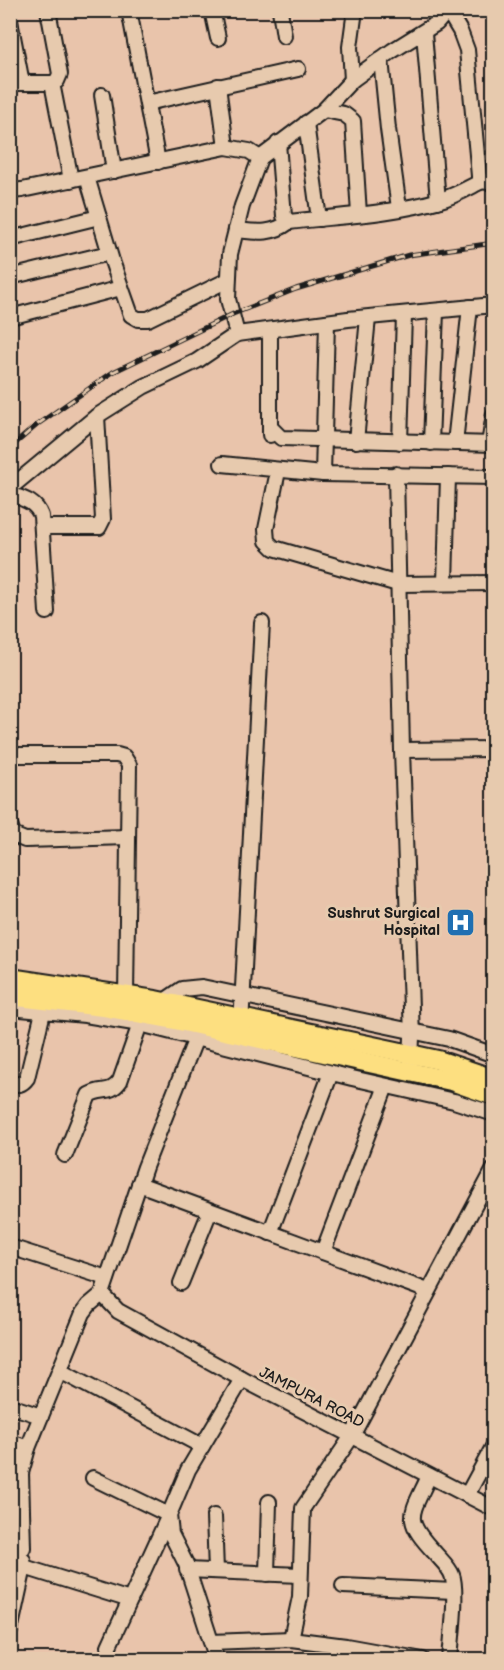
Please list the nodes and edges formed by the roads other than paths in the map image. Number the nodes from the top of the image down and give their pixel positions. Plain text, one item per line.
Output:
1 (48, 10) edge
2 (129, 10) edge
3 (212, 10) edge
4 (280, 10) edge
5 (355, 10) edge
6 (448, 11) edge
7 (10, 21) edge
8 (423, 33) junction
9 (284, 36) dead end
10 (218, 38) dead end
11 (381, 59) junction
12 (298, 69) dead end
13 (352, 80) junction
14 (16, 83) edge
15 (52, 83) junction
16 (218, 86) junction
17 (102, 95) dead end
18 (147, 103) junction
19 (324, 110) junction
20 (306, 123) junction
21 (278, 143) junction
22 (226, 147) junction
23 (260, 158) junction
24 (158, 162) junction
25 (114, 171) junction
26 (87, 177) junction
27 (71, 180) junction
28 (488, 182) edge
29 (10, 190) edge
30 (438, 201) junction
31 (399, 208) junction
32 (359, 214) junction
33 (99, 217) junction
34 (319, 219) junction
35 (289, 222) junction
36 (236, 230) junction
37 (10, 239) edge
38 (109, 253) junction
39 (10, 277) edge
40 (228, 280) junction
41 (121, 288) junction
42 (494, 305) edge
43 (470, 307) junction
44 (436, 311) junction
45 (404, 315) junction
46 (10, 318) edge
47 (368, 318) junction
48 (327, 322) junction
49 (270, 330) junction
50 (237, 334) junction
51 (494, 414) edge
52 (97, 416) junction
53 (324, 438) junction
54 (356, 441) junction
55 (400, 442) junction
56 (431, 443) junction
57 (455, 443) junction
58 (491, 444) edge
59 (222, 464) dead end
60 (279, 471) junction
61 (323, 474) junction
62 (396, 474) junction
63 (448, 476) junction
64 (494, 477) edge
65 (10, 488) edge
66 (10, 494) edge
67 (42, 527) junction
68 (445, 583) junction
69 (494, 583) edge
70 (398, 584) junction
71 (47, 612) dead end
72 (262, 623) dead end
73 (494, 749) edge
74 (402, 750) junction
75 (10, 755) edge
76 (10, 825) edge
77 (128, 837) junction
78 (10, 978) edge
79 (243, 995) junction
80 (10, 996) edge
81 (126, 996) junction
82 (50, 1000) junction
83 (163, 1002) junction
84 (10, 1008) edge
85 (140, 1024) junction
86 (199, 1024) junction
87 (241, 1026) junction
88 (412, 1031) junction
89 (494, 1055) edge
90 (411, 1063) junction
91 (331, 1073) junction
92 (492, 1077) edge
93 (10, 1083) edge
94 (386, 1086) junction
95 (494, 1096) edge
96 (494, 1114) edge
97 (65, 1155) dead end
98 (494, 1169) edge
99 (139, 1184) junction
100 (210, 1211) junction
101 (270, 1233) junction
102 (10, 1247) edge
103 (323, 1252) junction
104 (107, 1278) junction
105 (181, 1283) dead end
106 (428, 1292) junction
107 (102, 1294) junction
108 (60, 1371) junction
109 (242, 1379) junction
110 (10, 1406) edge
111 (41, 1416) junction
112 (352, 1436) junction
113 (10, 1442) edge
114 (494, 1445) edge
115 (202, 1446) junction
116 (28, 1448) junction
117 (16, 1472) edge
118 (429, 1476) junction
119 (93, 1478) dead end
120 (467, 1495) junction
121 (269, 1502) dead end
122 (494, 1509) edge
123 (169, 1515) junction
124 (214, 1516) dead end
125 (17, 1549) edge
126 (24, 1567) junction
127 (187, 1570) junction
128 (216, 1571) junction
129 (267, 1574) junction
130 (300, 1575) junction
131 (343, 1586) dead end
132 (454, 1591) junction
133 (130, 1600) junction
134 (10, 1631) edge
135 (291, 1639) junction
136 (211, 1642) junction
137 (109, 1646) dead end
138 (345, 1653) edge
139 (400, 1657) edge
140 (217, 1659) edge
141 (423, 1659) edge
142 (450, 1659) edge

1 - 15 street
2 - 18 street
3 - 10 street
4 - 9 street
5 - 13 street
6 - 8 street
6 - 28 street
7 - 14 street
8 - 11 street
8 - 30 street
11 - 13 street
11 - 31 street
12 - 16 street
13 - 19 street
14 - 15 street
15 - 27 street
16 - 18 street
16 - 22 street
17 - 25 street
18 - 24 street
19 - 20 street
19 - 32 street
20 - 21 street
20 - 34 street
21 - 23 street
21 - 35 street
22 - 23 street
22 - 24 street
23 - 36 street
24 - 25 street
25 - 26 street
26 - 27 street
26 - 33 street
27 - 29 street
28 - 30 street
30 - 31 street
31 - 32 street
32 - 34 street
33 - 37 street
33 - 38 street
34 - 35 street
35 - 36 street
36 - 40 street
38 - 39 street
38 - 41 street
40 - 41 street
40 - 50 street
41 - 46 street
42 - 43 street
43 - 44 street
43 - 57 street
44 - 45 street
44 - 56 street
45 - 47 street
45 - 55 street
47 - 48 street
47 - 54 street
48 - 49 street
48 - 53 street
49 - 50 street
49 - 53 street
50 - 52 street
51 - 58 street
52 - 65 street
52 - 67 street
53 - 54 street
53 - 61 street
54 - 55 street
55 - 56 street
56 - 57 street
57 - 58 street
59 - 60 street
60 - 61 street
60 - 70 street
61 - 62 street
62 - 63 street
62 - 70 street
63 - 64 street
63 - 68 street
66 - 67 street
67 - 71 street
68 - 69 street
68 - 70 street
70 - 74 street
72 - 79 street
73 - 74 street
74 - 88 street
75 - 77 street
76 - 77 street
77 - 81 street
78 - 82 main road
79 - 83 street
79 - 87 street
79 - 88 street
80 - 82 main road
81 - 82 main road
81 - 83 main road
82 - 84 street
82 - 85 street
82 - 86 main road
82 - 93 street
83 - 86 main road
85 - 86 street
85 - 97 street
86 - 87 main road
86 - 91 street
86 - 99 street
87 - 90 main road
88 - 89 street
88 - 90 street
90 - 92 main road
90 - 95 main road
91 - 94 street
91 - 101 street
94 - 96 street
94 - 103 street
98 - 106 street
99 - 100 street
99 - 104 street
100 - 101 street
100 - 105 street
101 - 103 street
102 - 104 street
103 - 106 street
104 - 107 street
106 - 112 street
107 - 108 street
107 - 109 street, JAMPURA ROAD
108 - 111 street
108 - 115 street
109 - 112 street, JAMPURA ROAD
109 - 115 street
110 - 111 street
111 - 116 street
112 - 118 street, JAMPURA ROAD
112 - 130 street
113 - 116 street
114 - 120 street
115 - 123 street
116 - 117 street
117 - 125 street
118 - 120 street, JAMPURA ROAD
118 - 132 street
119 - 123 street
120 - 122 street, JAMPURA ROAD
121 - 129 street
123 - 127 street
123 - 133 street
124 - 128 street
125 - 126 street
126 - 133 street
126 - 134 street
127 - 128 street
127 - 136 street
128 - 129 street
129 - 130 street
130 - 135 street
131 - 132 street
132 - 142 street
133 - 137 street
135 - 136 street
135 - 138 street
136 - 140 street
138 - 139 street
139 - 141 street

